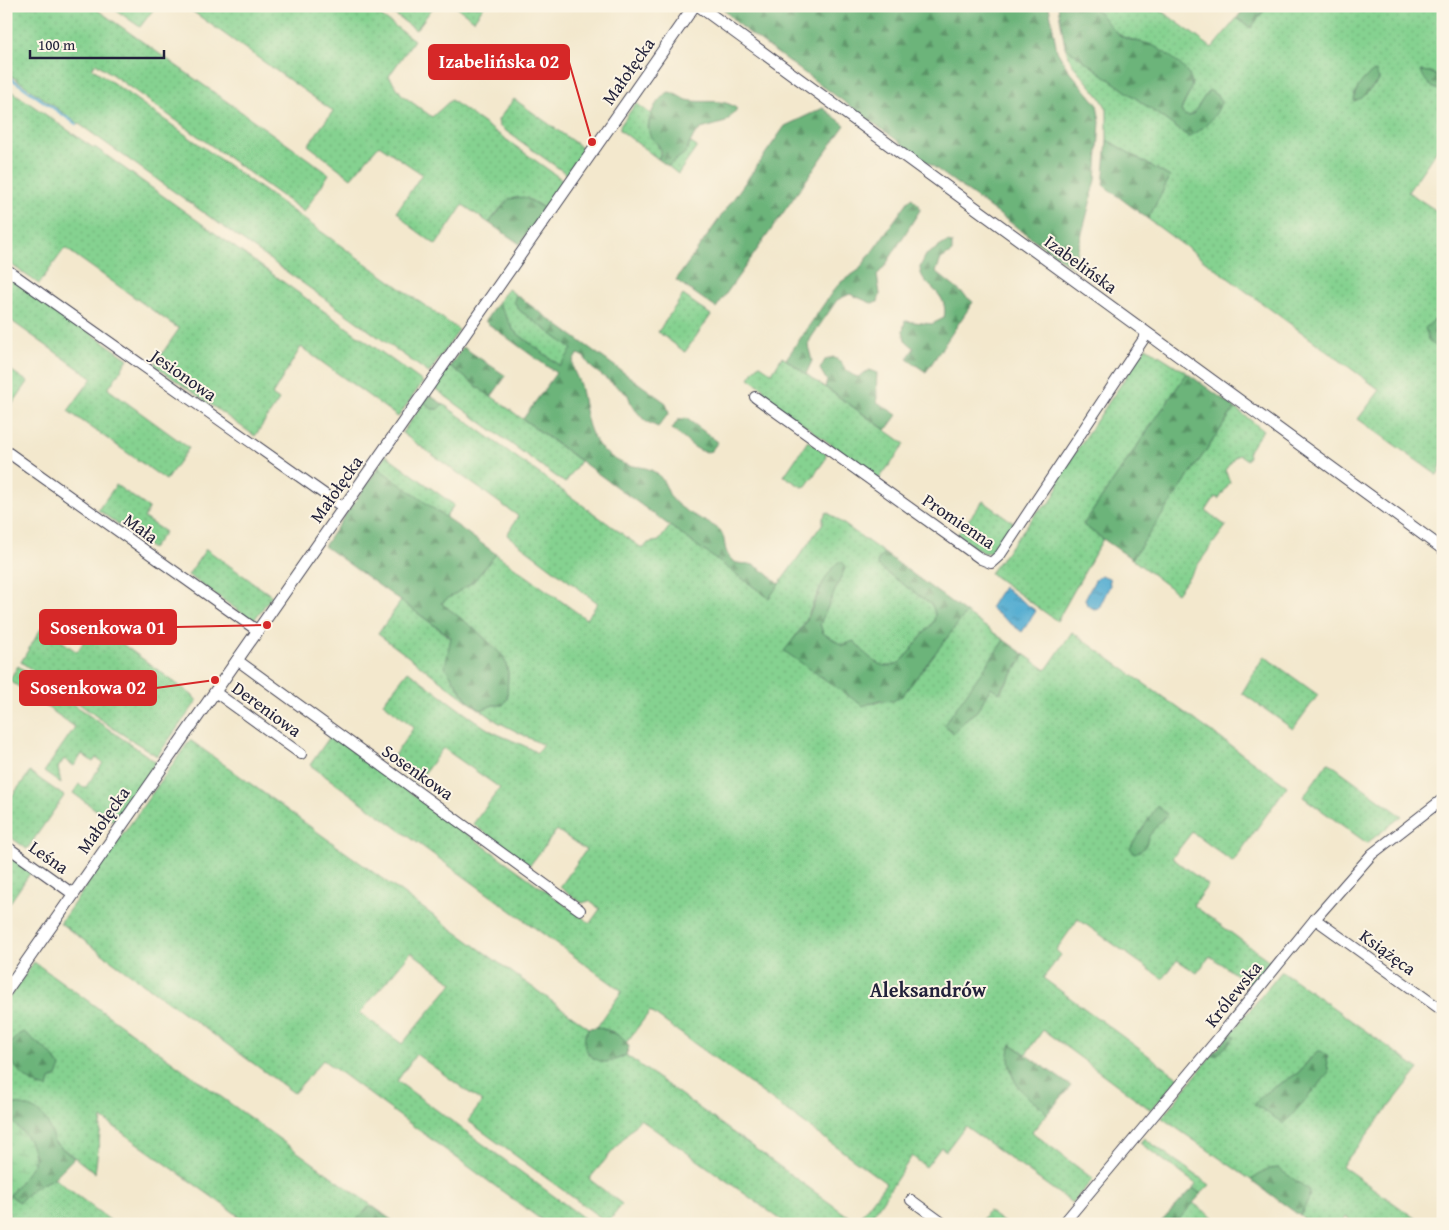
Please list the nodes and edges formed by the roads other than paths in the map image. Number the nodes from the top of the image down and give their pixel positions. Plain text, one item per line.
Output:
1 (694, 6) edge
2 (699, 6) edge
3 (6, 269) edge
4 (1147, 334) junction
5 (755, 397) dead end
6 (6, 451) edge
7 (344, 508) junction
8 (1443, 549) edge
9 (258, 631) junction
10 (237, 660) junction
11 (215, 692) junction
12 (301, 754) dead end
13 (1443, 798) edge
14 (6, 846) edge
15 (73, 894) junction
16 (580, 910) dead end
17 (1315, 919) junction
18 (6, 991) edge
19 (1443, 1011) edge
20 (911, 1200) dead end
21 (944, 1224) edge
22 (1063, 1224) edge

1 - 7 street, Małołęcka
2 - 4 street, Izabelińska
3 - 7 street, Jesionowa
4 - 5 street, Promienna
4 - 8 street, Izabelińska
6 - 9 street, Mała
7 - 9 street, Małołęcka
9 - 10 street, Małołęcka
10 - 11 street, Małołęcka
10 - 16 street, Sosenkowa
11 - 12 street, Dereniowa
11 - 15 street, Małołęcka
13 - 17 street, Królewska
14 - 15 street, Leśna
15 - 18 street, Małołęcka
17 - 19 street, Książęca
17 - 22 street, Królewska
20 - 21 street

